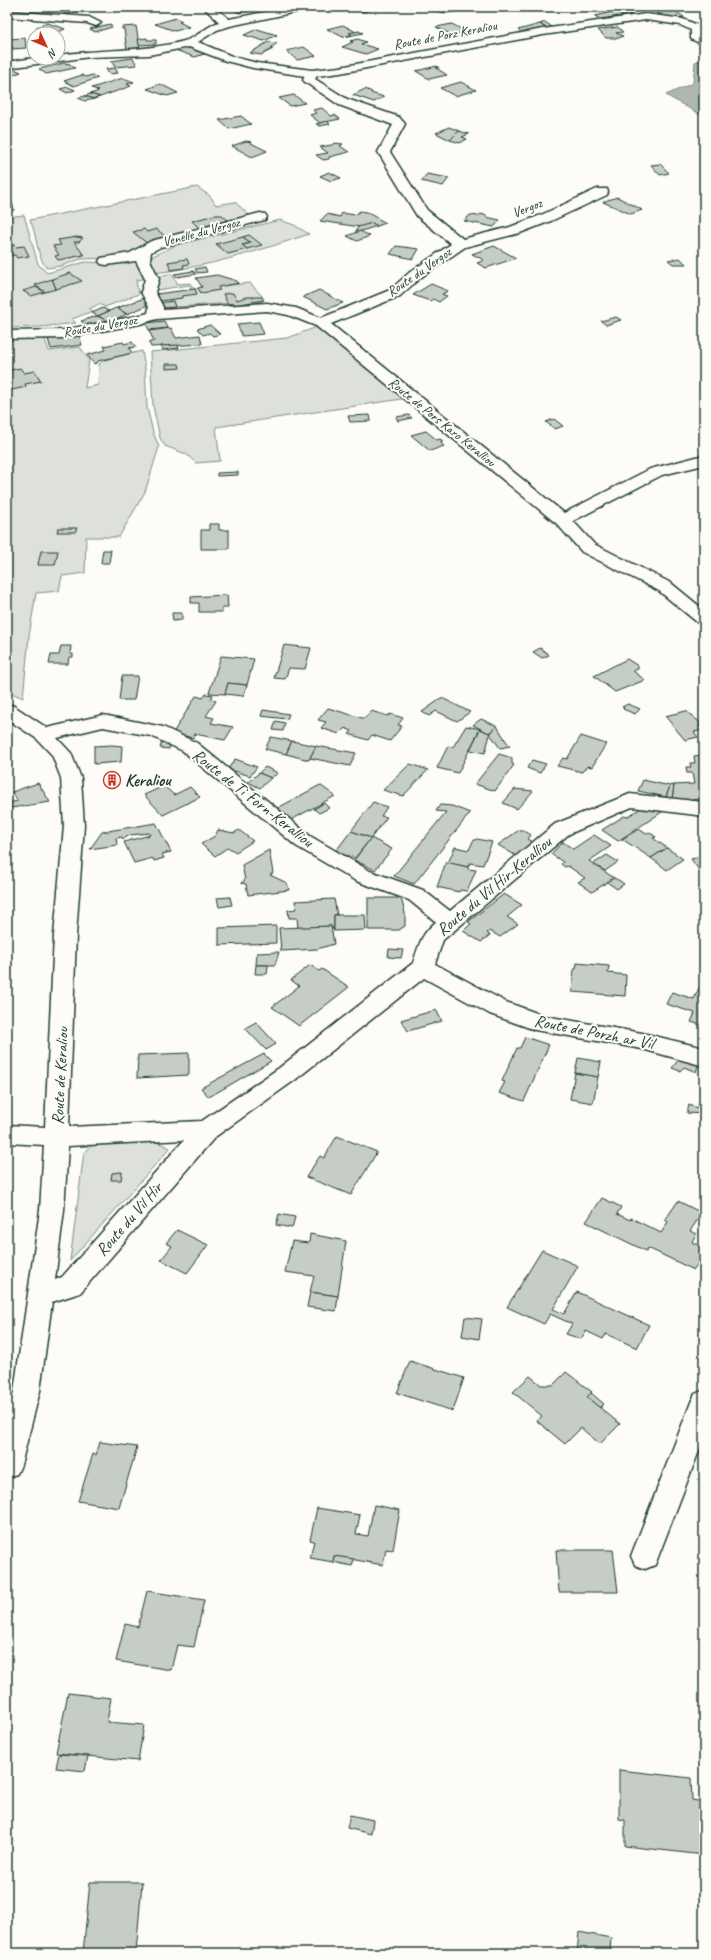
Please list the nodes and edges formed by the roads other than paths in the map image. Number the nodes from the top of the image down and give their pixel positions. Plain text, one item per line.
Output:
1 (208, 7) edge
2 (306, 7) edge
3 (7, 14) edge
4 (96, 23) dead end
5 (227, 23) junction
6 (697, 40) dead end
7 (190, 43) junction
8 (26, 57) edge
9 (66, 57) edge
10 (26, 63) edge
11 (11, 65) edge
12 (312, 73) junction
13 (602, 192) dead end
14 (260, 217) dead end
15 (460, 244) junction
16 (144, 250) junction
17 (106, 261) dead end
18 (155, 315) junction
19 (322, 323) junction
20 (7, 335) edge
21 (704, 460) edge
22 (563, 520) junction
23 (704, 619) edge
24 (7, 710) edge
25 (44, 735) junction
26 (704, 809) edge
27 (449, 921) junction
28 (424, 967) junction
29 (704, 1057) edge
30 (207, 1130) junction
31 (7, 1134) edge
32 (57, 1137) junction
33 (42, 1295) junction
34 (704, 1402) edge
35 (7, 1466) edge
36 (645, 1556) dead end

1 - 5 street
2 - 5 street
3 - 4 street
5 - 7 street
6 - 12 street, Route de Porz Keraliou
7 - 9 street
7 - 12 street, Route de Porz Keraliou
8 - 11 street
10 - 11 street
12 - 15 street, Route du Vergoz
13 - 15 street, Vergoz
14 - 16 street, Venelle du Vergoz
15 - 19 street, Route du Vergoz
16 - 17 street, Venelle du Vergoz
16 - 18 street, Venelle du Vergoz
18 - 19 street, Route du Vergoz
18 - 20 street, Route du Vergoz
19 - 22 street, Route de Pors Karo Keralliou
21 - 22 street
22 - 23 street, Route de Pors Karo Keralliou
24 - 25 street, Route de Keraliou
25 - 27 street, Route de Ti Forn-Keralliou
25 - 32 street, Route de Keraliou
26 - 27 street, Route du Vil Hir-Keralliou
27 - 28 street, Route du Vil Hir-Keralliou
28 - 29 street, Route de Porzh ar Vil
28 - 30 street
30 - 32 street
30 - 33 street, Route du Vil Hir
31 - 32 street
32 - 33 street, Route de Keraliou
33 - 35 street, Route de Keraliou
34 - 36 street

